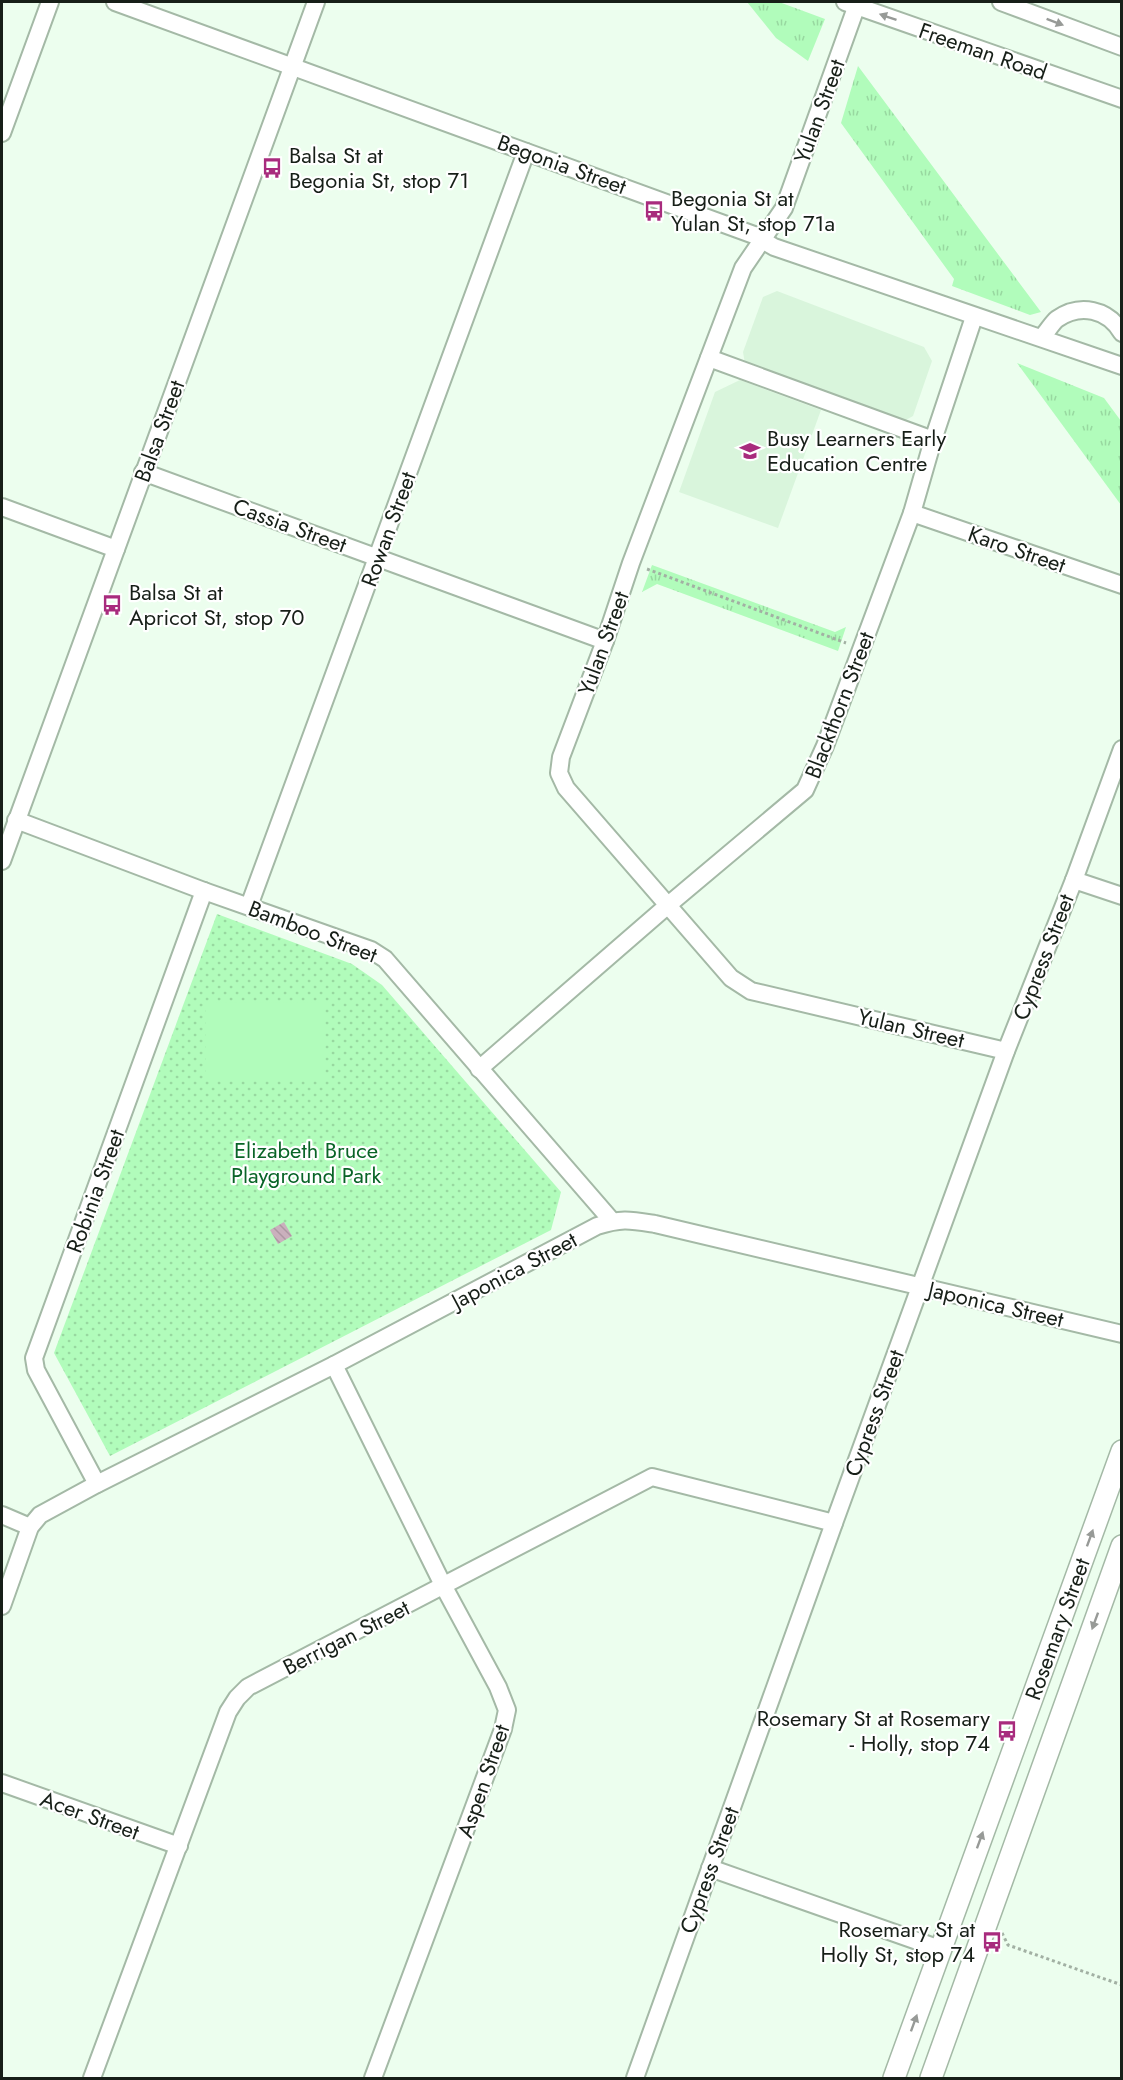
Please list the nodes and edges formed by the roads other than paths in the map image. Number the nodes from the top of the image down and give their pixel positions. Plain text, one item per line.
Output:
1 (50, 2) edge
2 (115, 2) edge
3 (316, 2) edge
4 (1001, 2) edge
5 (853, 3) edge
6 (1122, 47) edge
7 (293, 65) junction
8 (1122, 99) edge
9 (2, 134) edge
10 (526, 152) junction
11 (762, 240) junction
12 (975, 317) junction
13 (1122, 333) edge
14 (1042, 337) junction
15 (709, 358) junction
16 (1122, 366) edge
17 (933, 440) junction
18 (143, 472) junction
19 (2, 507) edge
20 (912, 513) junction
21 (116, 549) junction
22 (377, 556) junction
23 (1122, 585) edge
24 (605, 640) junction
25 (1122, 749) edge
26 (16, 820) junction
27 (2, 861) edge
28 (1074, 880) junction
29 (204, 891) junction
30 (1122, 896) edge
31 (249, 906) junction
32 (667, 906) junction
33 (1006, 1051) junction
34 (479, 1069) junction
35 (612, 1221) junction
36 (921, 1287) junction
37 (1122, 1334) edge
38 (334, 1365) junction
39 (1122, 1451) edge
40 (97, 1484) junction
41 (2, 1515) edge
42 (834, 1523) junction
43 (30, 1527) junction
44 (1122, 1546) edge
45 (444, 1587) junction
46 (2, 1606) edge
47 (2, 1783) edge
48 (179, 1846) junction
49 (710, 1868) junction
50 (940, 1949) junction
51 (92, 2079) edge
52 (373, 2079) edge
53 (634, 2079) edge
54 (894, 2079) edge
55 (931, 2079) edge

1 - 9 street
2 - 7 street, Begonia Street
3 - 7 street, Balsa Street
4 -> 6 street
8 -> 5 street, Freeman Road
5 - 11 street, Yulan Street
7 - 10 street, Begonia Street
7 - 18 street, Balsa Street
10 - 11 street, Begonia Street
10 - 22 street, Rowan Street
11 - 12 street, Begonia Street
11 - 15 street, Yulan Street
12 - 14 street, Begonia Street
12 - 17 street, Blackthorn Street
13 - 14 street
14 - 16 street, Begonia Street
15 - 17 street
15 - 24 street, Yulan Street
17 - 20 street, Blackthorn Street
18 - 21 street, Balsa Street
18 - 22 street, Cassia Street
19 - 21 street
20 - 23 street, Karo Street
20 - 32 street, Blackthorn Street
21 - 26 street, Balsa Street
22 - 24 street, Cassia Street
22 - 31 street, Rowan Street
24 - 32 street, Yulan Street
25 - 28 street, Cypress Street
26 - 27 street, Balsa Street
26 - 29 street, Bamboo Street
28 - 30 street
28 - 33 street, Cypress Street
29 - 31 street, Bamboo Street
29 - 40 street, Robinia Street
31 - 34 street, Bamboo Street
32 - 33 street, Yulan Street
32 - 34 street, Blackthorn Street
33 - 36 street, Cypress Street
34 - 35 street, Bamboo Street
35 - 36 street, Japonica Street
35 - 38 street, Japonica Street
36 - 37 street, Japonica Street
36 - 42 street, Cypress Street
38 - 40 street, Japonica Street
38 - 45 street, Aspen Street
50 -> 39 main road, Rosemary Street
40 - 43 street, Japonica Street
41 - 43 street
42 - 45 street, Berrigan Street
42 - 49 street, Cypress Street
43 - 46 street
44 -> 55 main road, Rosemary Street
45 - 48 street, Berrigan Street
45 - 52 street, Aspen Street
47 - 48 street, Acer Street
48 - 51 street, Berrigan Street
49 - 50 street
49 - 53 street, Cypress Street
54 -> 50 main road, Rosemary Street

